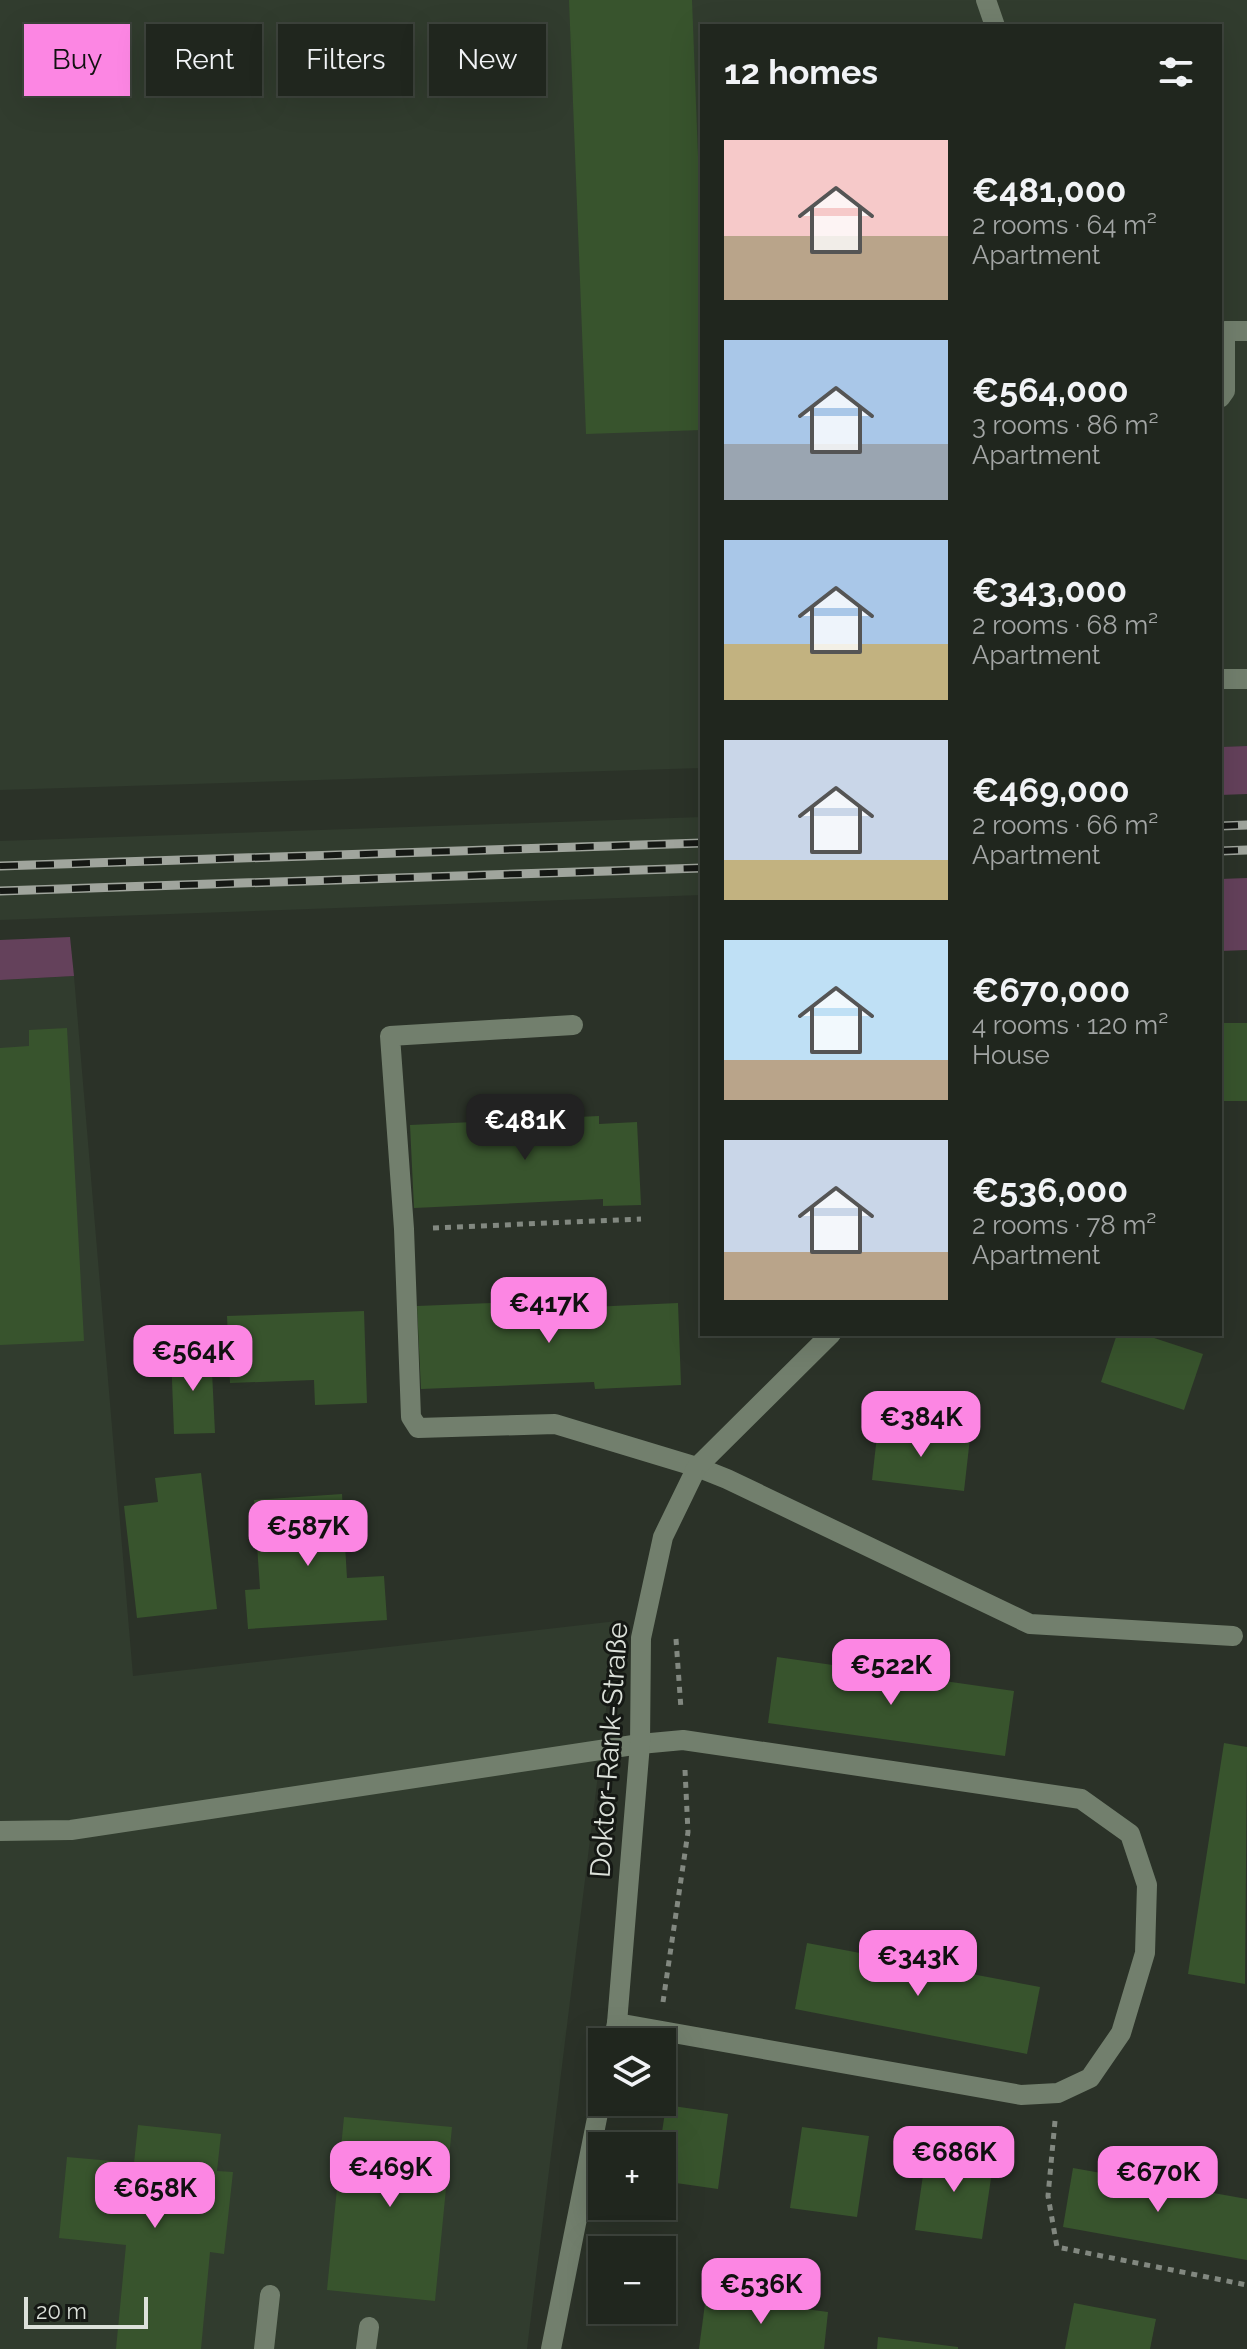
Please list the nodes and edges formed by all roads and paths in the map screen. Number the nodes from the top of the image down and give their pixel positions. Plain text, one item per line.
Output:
1 (986, 0) edge
2 (994, 24) edge
3 (1247, 331) edge
4 (1222, 395) edge
5 (1222, 679) edge
6 (1247, 679) edge
7 (573, 1025) dead end
8 (641, 1219) dead end
9 (404, 1229) junction
10 (829, 1336) edge
11 (697, 1467) junction
12 (1233, 1636) dead end
13 (640, 1744) junction
14 (0, 1831) edge
15 (615, 2028) edge
16 (676, 2041) edge
17 (1058, 2093) junction
18 (597, 2116) edge
19 (1247, 2285) edge
20 (270, 2295) dead end
21 (369, 2327) dead end
22 (264, 2349) edge
23 (366, 2349) edge
24 (551, 2349) edge

1 - 2 street
3 - 4 street
5 - 6 street
7 - 9 street
8 - 9 path
9 - 11 street
10 - 11 street, Doktor-Rank-Straße
11 - 12 street
11 - 13 street, Doktor-Rank-Straße
13 - 14 street
13 - 15 street, Doktor-Rank-Straße
13 - 17 street
16 - 17 street
17 - 19 path
18 - 24 street
20 - 22 street
21 - 23 street

